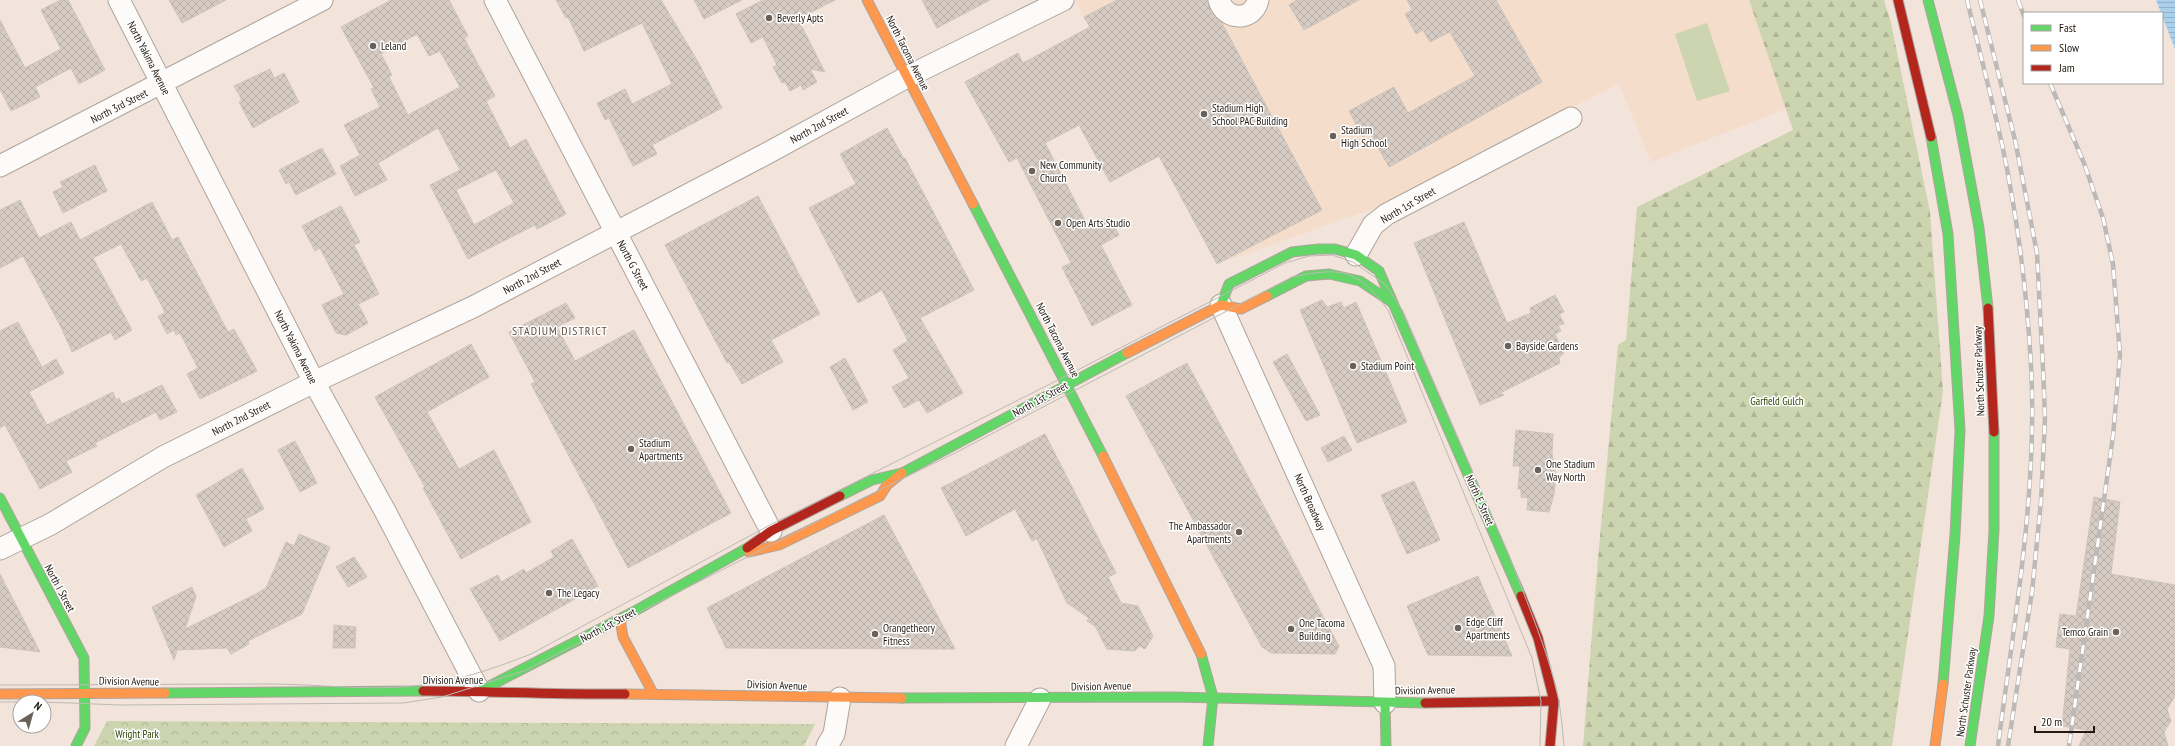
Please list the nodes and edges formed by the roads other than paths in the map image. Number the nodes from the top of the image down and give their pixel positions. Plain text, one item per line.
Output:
1 (119, 0) edge
2 (322, 0) edge
3 (495, 0) edge
4 (867, 0) edge
5 (1063, 0) edge
6 (1219, 0) edge
7 (1258, 0) edge
8 (1898, 0) edge
9 (1928, 0) edge
10 (907, 77) junction
11 (162, 84) junction
12 (1571, 118) dead end
13 (0, 166) edge
14 (616, 233) junction
15 (1356, 255) junction
16 (1393, 303) junction
17 (1221, 305) junction
18 (314, 382) junction
19 (1067, 384) junction
20 (902, 472) junction
21 (0, 498) edge
22 (771, 531) junction
23 (22, 538) junction
24 (0, 549) edge
25 (736, 555) junction
26 (620, 619) junction
27 (479, 691) junction
28 (85, 692) junction
29 (653, 693) junction
30 (0, 694) edge
31 (1213, 697) junction
32 (840, 698) junction
33 (1040, 699) junction
34 (1554, 701) junction
35 (1386, 703) junction
36 (1207, 744) edge
37 (76, 746) edge
38 (827, 746) edge
39 (1016, 746) edge
40 (1386, 746) edge
41 (1550, 746) edge
42 (1935, 746) edge
43 (1970, 746) edge

1 - 11 street, North Yakima Avenue
2 - 11 street, North 3rd Street
3 - 14 street, North G Street
4 - 10 main road, North Tacoma Avenue
5 - 10 street, North 2nd Street
6 - 7 street
8 - 42 main road, North Schuster Parkway
9 - 43 main road, North Schuster Parkway
10 - 14 street, North 2nd Street
10 - 19 main road, North Tacoma Avenue
11 - 13 street, North 3rd Street
11 - 18 street, North Yakima Avenue
12 - 15 street, North 1st Street
14 - 18 street, North 2nd Street
14 - 22 street, North G Street
15 - 16 main road, North E Street
15 - 17 main road
16 - 17 main road
16 - 34 main road, North E Street
17 - 19 main road, North 1st Street
17 - 35 street, North Broadway
18 - 23 street, North 2nd Street
18 - 27 street, North Yakima Avenue
19 - 20 main road, North 1st Street
19 - 31 main road, North Tacoma Avenue
20 - 22 main road, North 1st Street
20 - 25 main road, North 1st Street
21 - 23 main road, North I Street
22 - 25 main road, North 1st Street
23 - 24 street, North 2nd Street
23 - 28 main road, North I Street
25 - 26 main road, North 1st Street
26 - 27 main road, North 1st Street
26 - 29 main road
27 - 28 main road, Division Avenue
27 - 29 main road, Division Avenue
28 - 30 main road, Division Avenue
28 - 37 main road, North I Street
29 - 32 main road, Division Avenue
31 - 33 main road, Division Avenue
31 - 35 main road, Division Avenue
31 - 36 main road
32 - 33 main road, Division Avenue
32 - 38 street
33 - 39 street
34 - 35 main road, Division Avenue
34 - 41 main road, North E Street
35 - 40 main road

